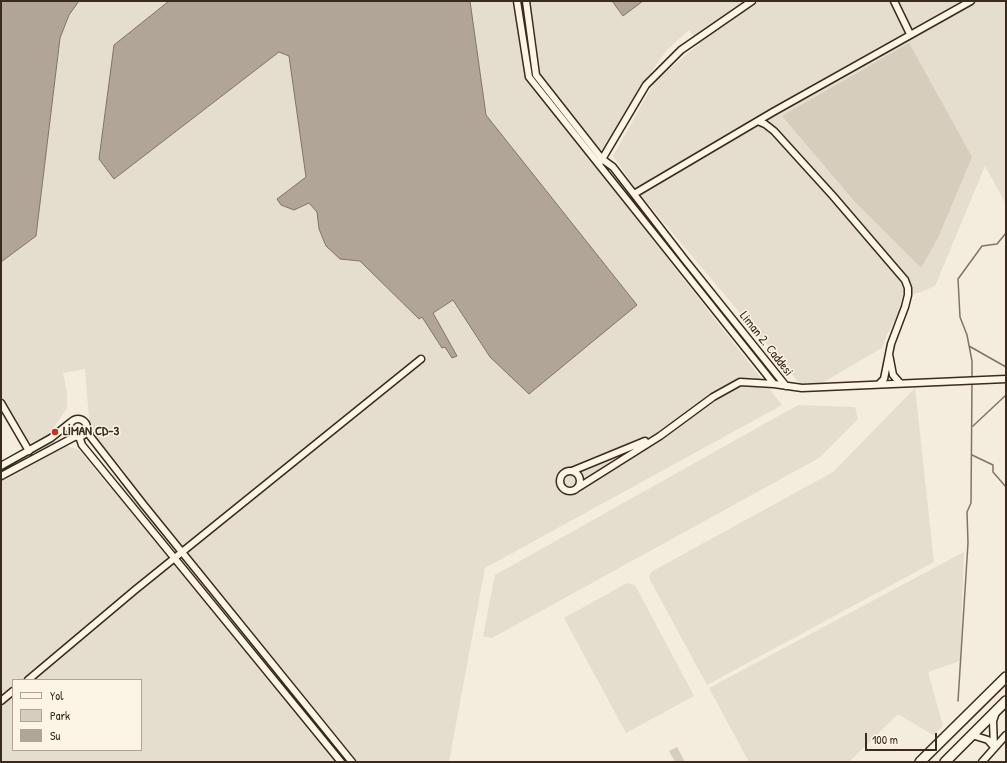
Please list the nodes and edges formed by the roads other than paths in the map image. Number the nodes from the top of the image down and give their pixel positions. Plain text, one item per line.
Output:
1 (517, 1) edge
2 (526, 1) edge
3 (752, 1) edge
4 (894, 1) edge
5 (972, 1) edge
6 (910, 34) junction
7 (758, 121) junction
8 (602, 159) junction
9 (599, 166) junction
10 (634, 194) junction
11 (638, 200) junction
12 (631, 205) junction
13 (735, 322) junction
14 (728, 328) junction
15 (889, 354) junction
16 (421, 359) dead end
17 (1006, 379) edge
18 (900, 383) junction
19 (774, 384) junction
20 (879, 384) junction
21 (786, 386) junction
22 (1, 403) edge
23 (71, 422) junction
24 (87, 429) junction
25 (77, 436) junction
26 (660, 436) junction
27 (29, 451) junction
28 (1, 466) edge
29 (572, 471) junction
30 (1, 476) edge
31 (579, 487) junction
32 (143, 504) junction
33 (136, 510) junction
34 (183, 552) junction
35 (174, 559) junction
36 (1006, 677) edge
37 (29, 679) edge
38 (12, 692) edge
39 (1, 701) edge
40 (1006, 701) edge
41 (996, 711) junction
42 (972, 735) junction
43 (1006, 735) edge
44 (994, 748) junction
45 (342, 762) edge
46 (352, 762) edge
47 (920, 762) edge
48 (945, 762) edge
49 (982, 762) edge

1 - 9 street, Liman 2. Caddesi
2 - 8 street, Liman 2. Caddesi
3 - 8 street
4 - 6 street
5 - 6 street
6 - 7 street
7 - 10 street
7 - 15 street
8 - 9 street
8 - 10 street, Liman 2. Caddesi
9 - 12 street, Liman 2. Caddesi
10 - 11 street, Liman 2. Caddesi
11 - 12 street
11 - 13 street, Liman 2. Caddesi
12 - 14 street, Liman 2. Caddesi
13 - 14 street
13 - 21 street, Liman 2. Caddesi
14 - 19 street, Liman 2. Caddesi
15 - 18 street
15 - 20 street
16 - 34 street
17 - 18 street
18 - 20 street
19 - 21 street, Liman 2. Caddesi
19 - 26 street
20 - 21 street
22 - 27 street
23 - 24 street
23 - 25 street
23 - 27 street
24 - 25 street
24 - 32 street
25 - 30 street
25 - 33 street
26 - 29 street
26 - 31 street
27 - 28 street
29 - 31 street
29 - 31 street
32 - 33 street
32 - 34 street
33 - 35 street
34 - 35 street
34 - 46 street
35 - 37 street
35 - 45 street
36 - 47 highway
38 - 39 street
40 - 41 highway
41 - 42 highway
41 - 44 street
42 - 44 street
42 - 48 highway
43 - 44 street
44 - 49 street

